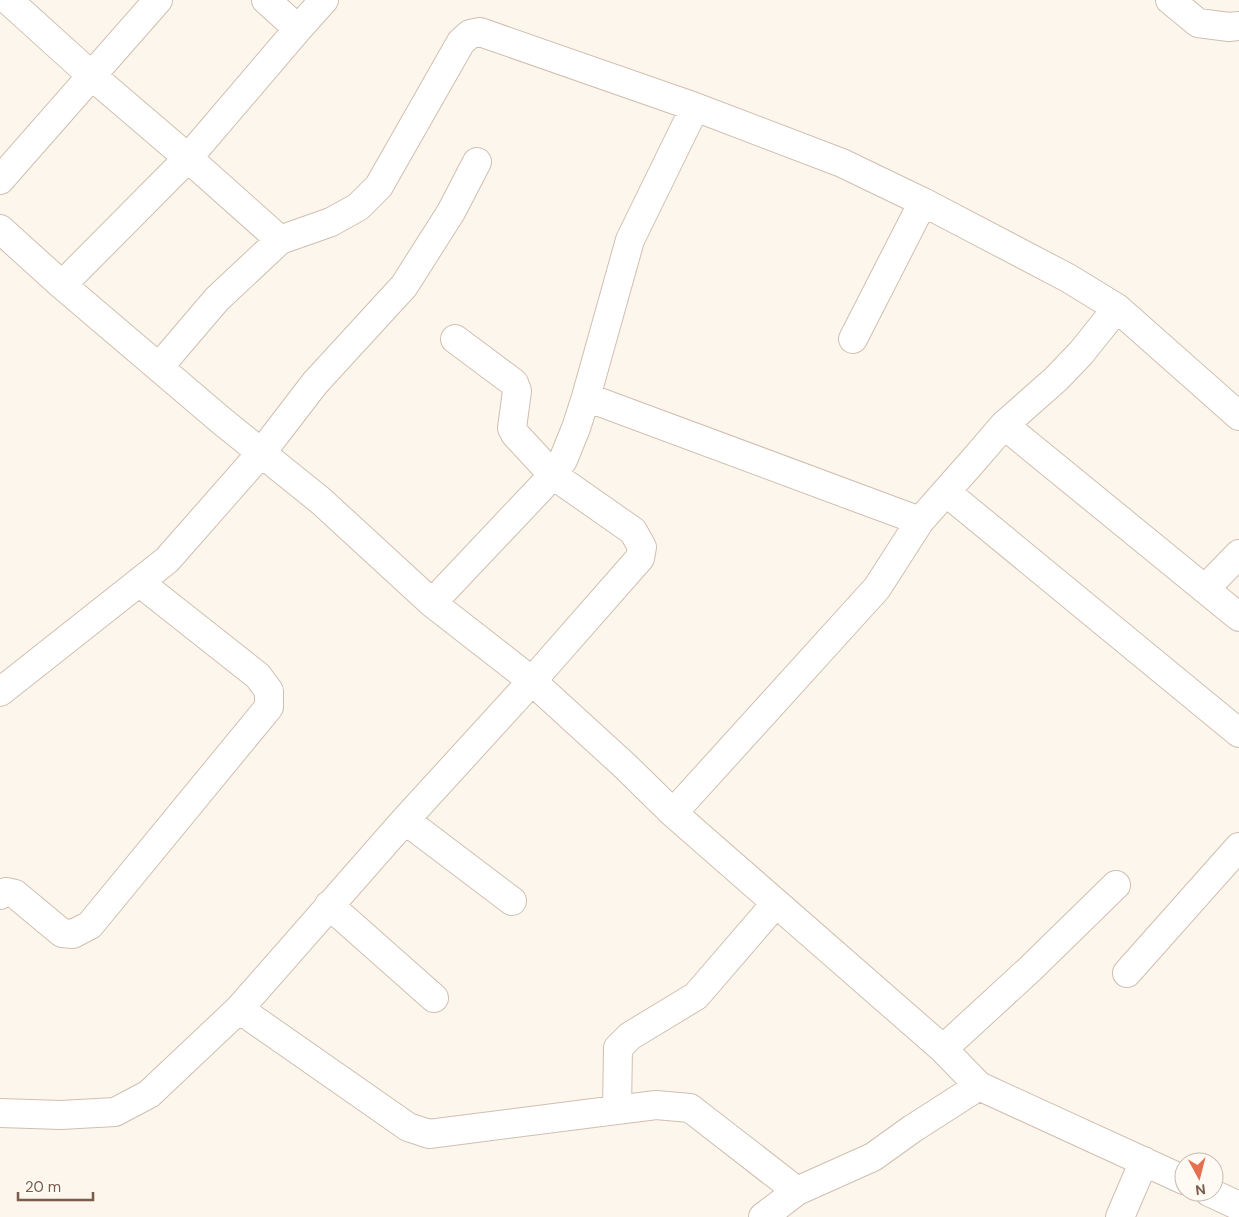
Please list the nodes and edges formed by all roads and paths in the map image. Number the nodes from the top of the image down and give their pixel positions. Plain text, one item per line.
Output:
1 (8, 0) edge
2 (158, 0) edge
3 (266, 0) edge
4 (324, 0) edge
5 (1170, 0) edge
6 (1239, 26) edge
7 (298, 29) junction
8 (92, 76) junction
9 (694, 107) junction
10 (188, 158) junction
11 (477, 162) dead end
12 (0, 180) edge
13 (924, 202) junction
14 (0, 229) edge
15 (280, 240) junction
16 (62, 285) junction
17 (1117, 308) junction
18 (455, 339) dead end
19 (853, 339) dead end
20 (159, 367) junction
21 (586, 397) junction
22 (1239, 416) edge
23 (1004, 425) junction
24 (262, 452) junction
25 (553, 475) junction
26 (946, 492) junction
27 (920, 522) junction
28 (1239, 554) edge
29 (139, 582) junction
30 (1205, 589) junction
31 (432, 603) junction
32 (1239, 617) edge
33 (532, 681) junction
34 (0, 692) edge
35 (1239, 733) edge
36 (673, 813) junction
37 (405, 820) junction
38 (1239, 847) edge
39 (1116, 885) dead end
40 (0, 895) edge
41 (512, 901) dead end
42 (776, 903) junction
43 (329, 906) junction
44 (1126, 973) dead end
45 (434, 998) dead end
46 (239, 1009) junction
47 (943, 1048) junction
48 (979, 1086) junction
49 (617, 1110) junction
50 (0, 1113) edge
51 (1144, 1161) junction
52 (1174, 1175) edge
53 (797, 1191) junction
54 (1224, 1199) edge
55 (1239, 1206) edge
56 (763, 1217) edge
57 (1120, 1217) edge

1 - 8 street
2 - 8 street
3 - 7 street
4 - 7 street
5 - 6 street
7 - 10 street
8 - 10 street
8 - 12 street
9 - 13 street
9 - 15 street
9 - 21 street
10 - 15 street
10 - 16 street
11 - 24 street
13 - 17 street
13 - 19 street
14 - 16 street
15 - 20 street
16 - 20 street
17 - 22 street
17 - 23 street
18 - 25 street
20 - 24 street
21 - 25 street
21 - 27 street
23 - 26 street
23 - 30 street
24 - 29 street
24 - 31 street
25 - 31 street
25 - 33 street
26 - 27 street
26 - 35 street
27 - 36 street
28 - 30 street
29 - 34 street
29 - 40 street
30 - 32 street
31 - 33 street
33 - 36 street
33 - 37 street
36 - 42 street
37 - 41 street
37 - 43 street
38 - 44 street
39 - 47 street
42 - 47 street
42 - 49 street
43 - 45 street
43 - 46 street
46 - 49 street
46 - 50 street
47 - 48 street
48 - 51 street
48 - 53 street
49 - 53 street
51 - 52 street
51 - 57 street
53 - 56 street
54 - 55 street

